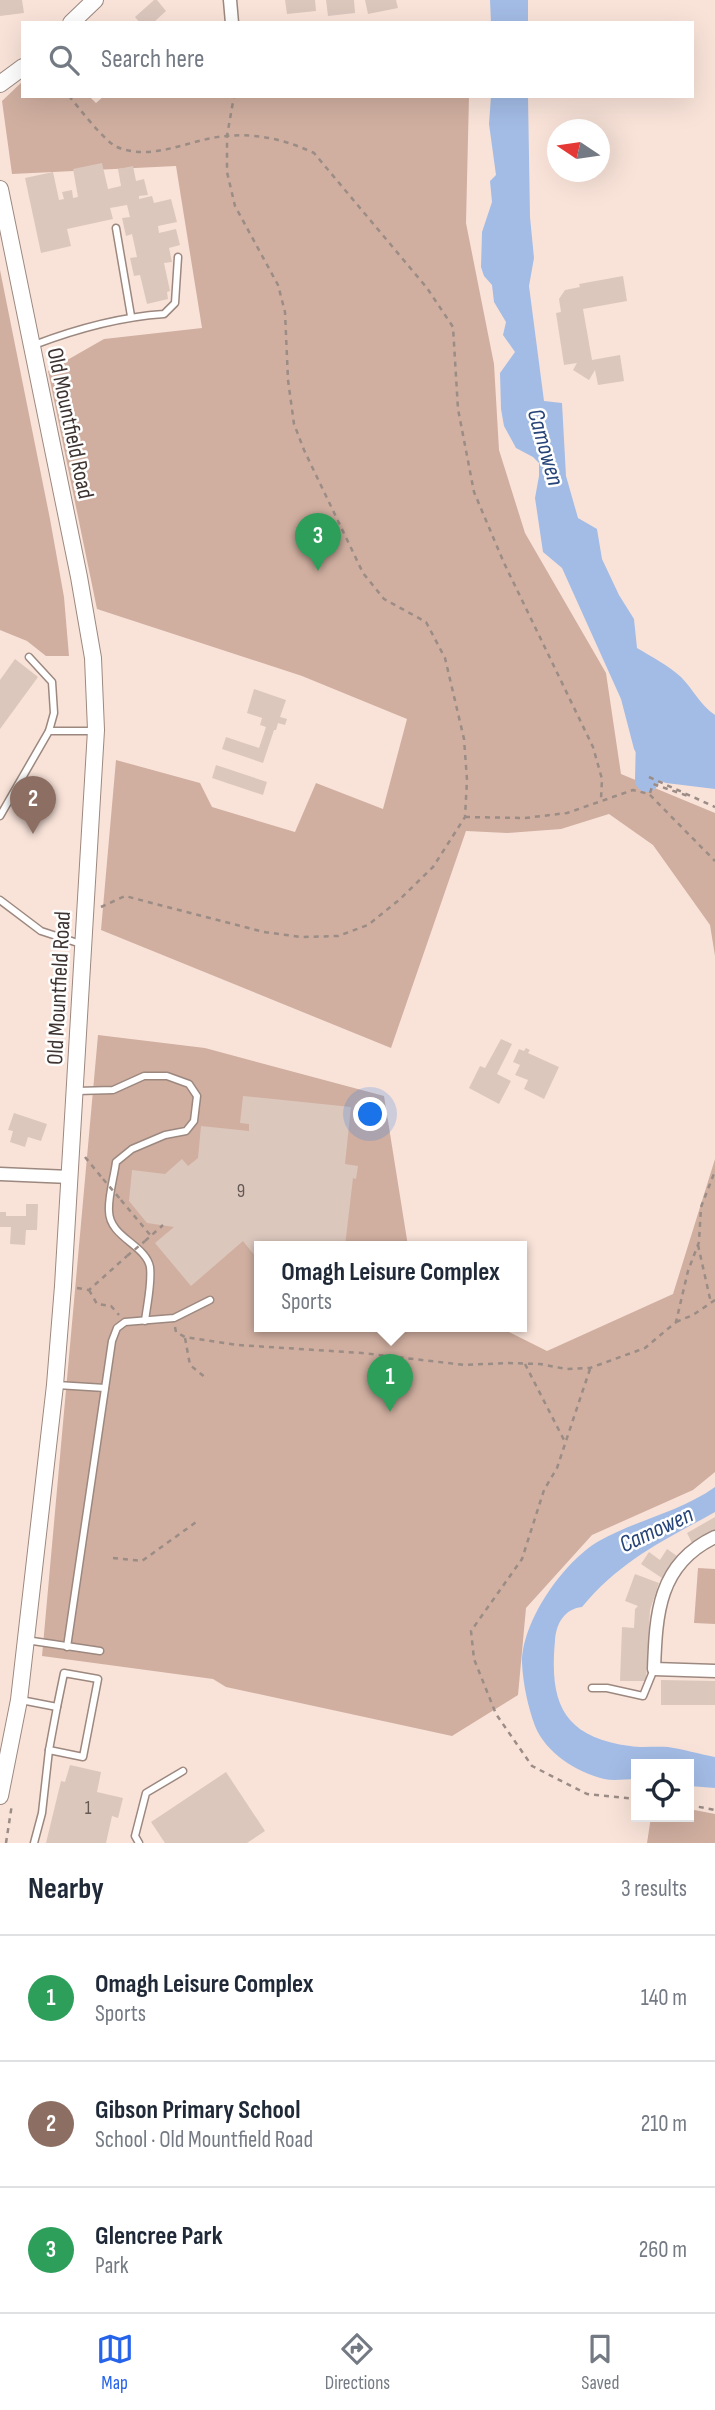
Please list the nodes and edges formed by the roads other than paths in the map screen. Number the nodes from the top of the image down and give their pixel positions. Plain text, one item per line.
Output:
1 (95, 0) edge
2 (230, 0) edge
3 (73, 21) edge
4 (232, 21) edge
5 (21, 68) edge
6 (0, 84) edge
7 (0, 188) edge
8 (117, 228) dead end
9 (177, 257) dead end
10 (131, 316) junction
11 (32, 346) junction
12 (29, 657) dead end
13 (96, 730) junction
14 (49, 731) junction
15 (0, 816) edge
16 (0, 900) edge
17 (84, 945) junction
18 (75, 1091) junction
19 (0, 1174) edge
20 (69, 1177) junction
21 (210, 1300) dead end
22 (145, 1321) junction
23 (55, 1385) junction
24 (105, 1388) junction
25 (715, 1537) edge
26 (25, 1640) junction
27 (67, 1647) junction
28 (100, 1651) dead end
29 (654, 1669) junction
30 (715, 1671) edge
31 (592, 1688) dead end
32 (19, 1700) junction
33 (57, 1707) junction
34 (49, 1750) junction
35 (183, 1771) dead end
36 (0, 1796) edge
37 (34, 1843) edge
38 (139, 1843) edge

1 - 3 street
2 - 4 street
5 - 6 street
7 - 11 street, Old Mountfield Road
8 - 10 lane
9 - 10 lane
10 - 11 lane
11 - 13 street, Old Mountfield Road
12 - 14 lane
13 - 14 lane
13 - 17 street, Old Mountfield Road
14 - 15 lane
16 - 17 lane
17 - 18 street, Old Mountfield Road
18 - 20 street, Old Mountfield Road
18 - 22 lane
19 - 20 street
20 - 23 street, Old Mountfield Road
21 - 22 lane
22 - 24 lane
23 - 24 lane
23 - 26 street, Old Mountfield Road
24 - 27 lane
25 - 29 street
26 - 27 lane
26 - 32 street, Old Mountfield Road
27 - 28 lane
29 - 30 street
29 - 31 lane
32 - 33 lane
32 - 36 street, Old Mountfield Road
33 - 34 lane
33 - 34 lane
34 - 37 lane
35 - 38 lane

